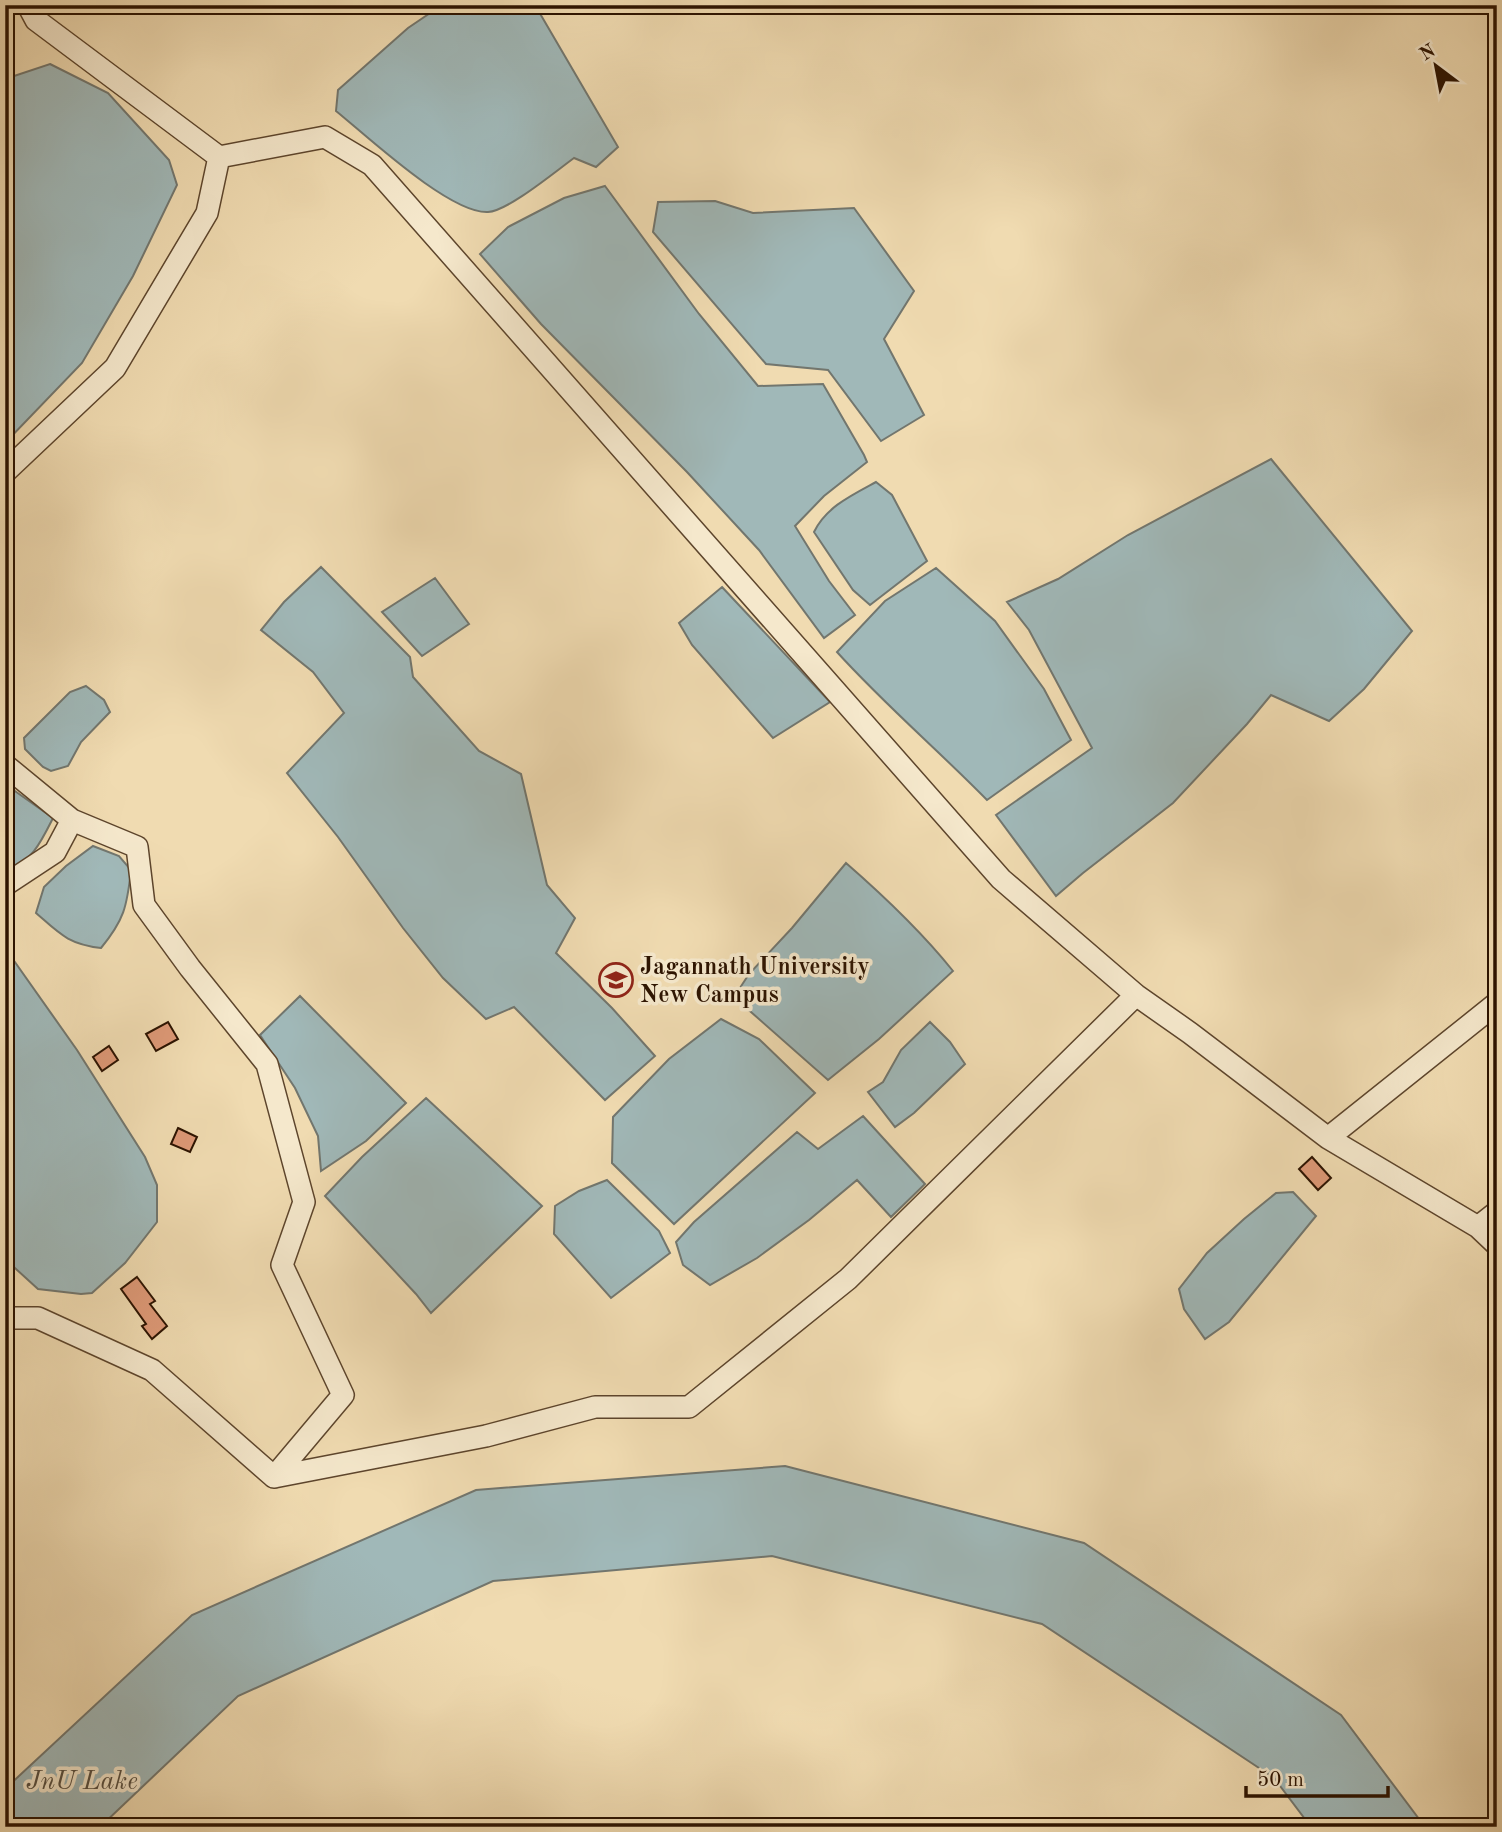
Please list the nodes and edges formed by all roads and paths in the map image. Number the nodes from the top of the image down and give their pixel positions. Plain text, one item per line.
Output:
1 (28, 5) edge
2 (219, 157) junction
3 (5, 472) edge
4 (5, 765) edge
5 (72, 820) junction
6 (5, 885) edge
7 (1136, 995) junction
8 (1497, 1003) edge
9 (1328, 1139) junction
10 (1497, 1212) edge
11 (1478, 1227) junction
12 (1497, 1245) edge
13 (5, 1318) edge
14 (274, 1477) junction

1 - 2 street
2 - 3 street
2 - 7 street
4 - 5 street
5 - 6 street
5 - 14 street
7 - 9 street
7 - 14 street
8 - 9 street
9 - 11 street
10 - 11 street
11 - 12 street
13 - 14 street

